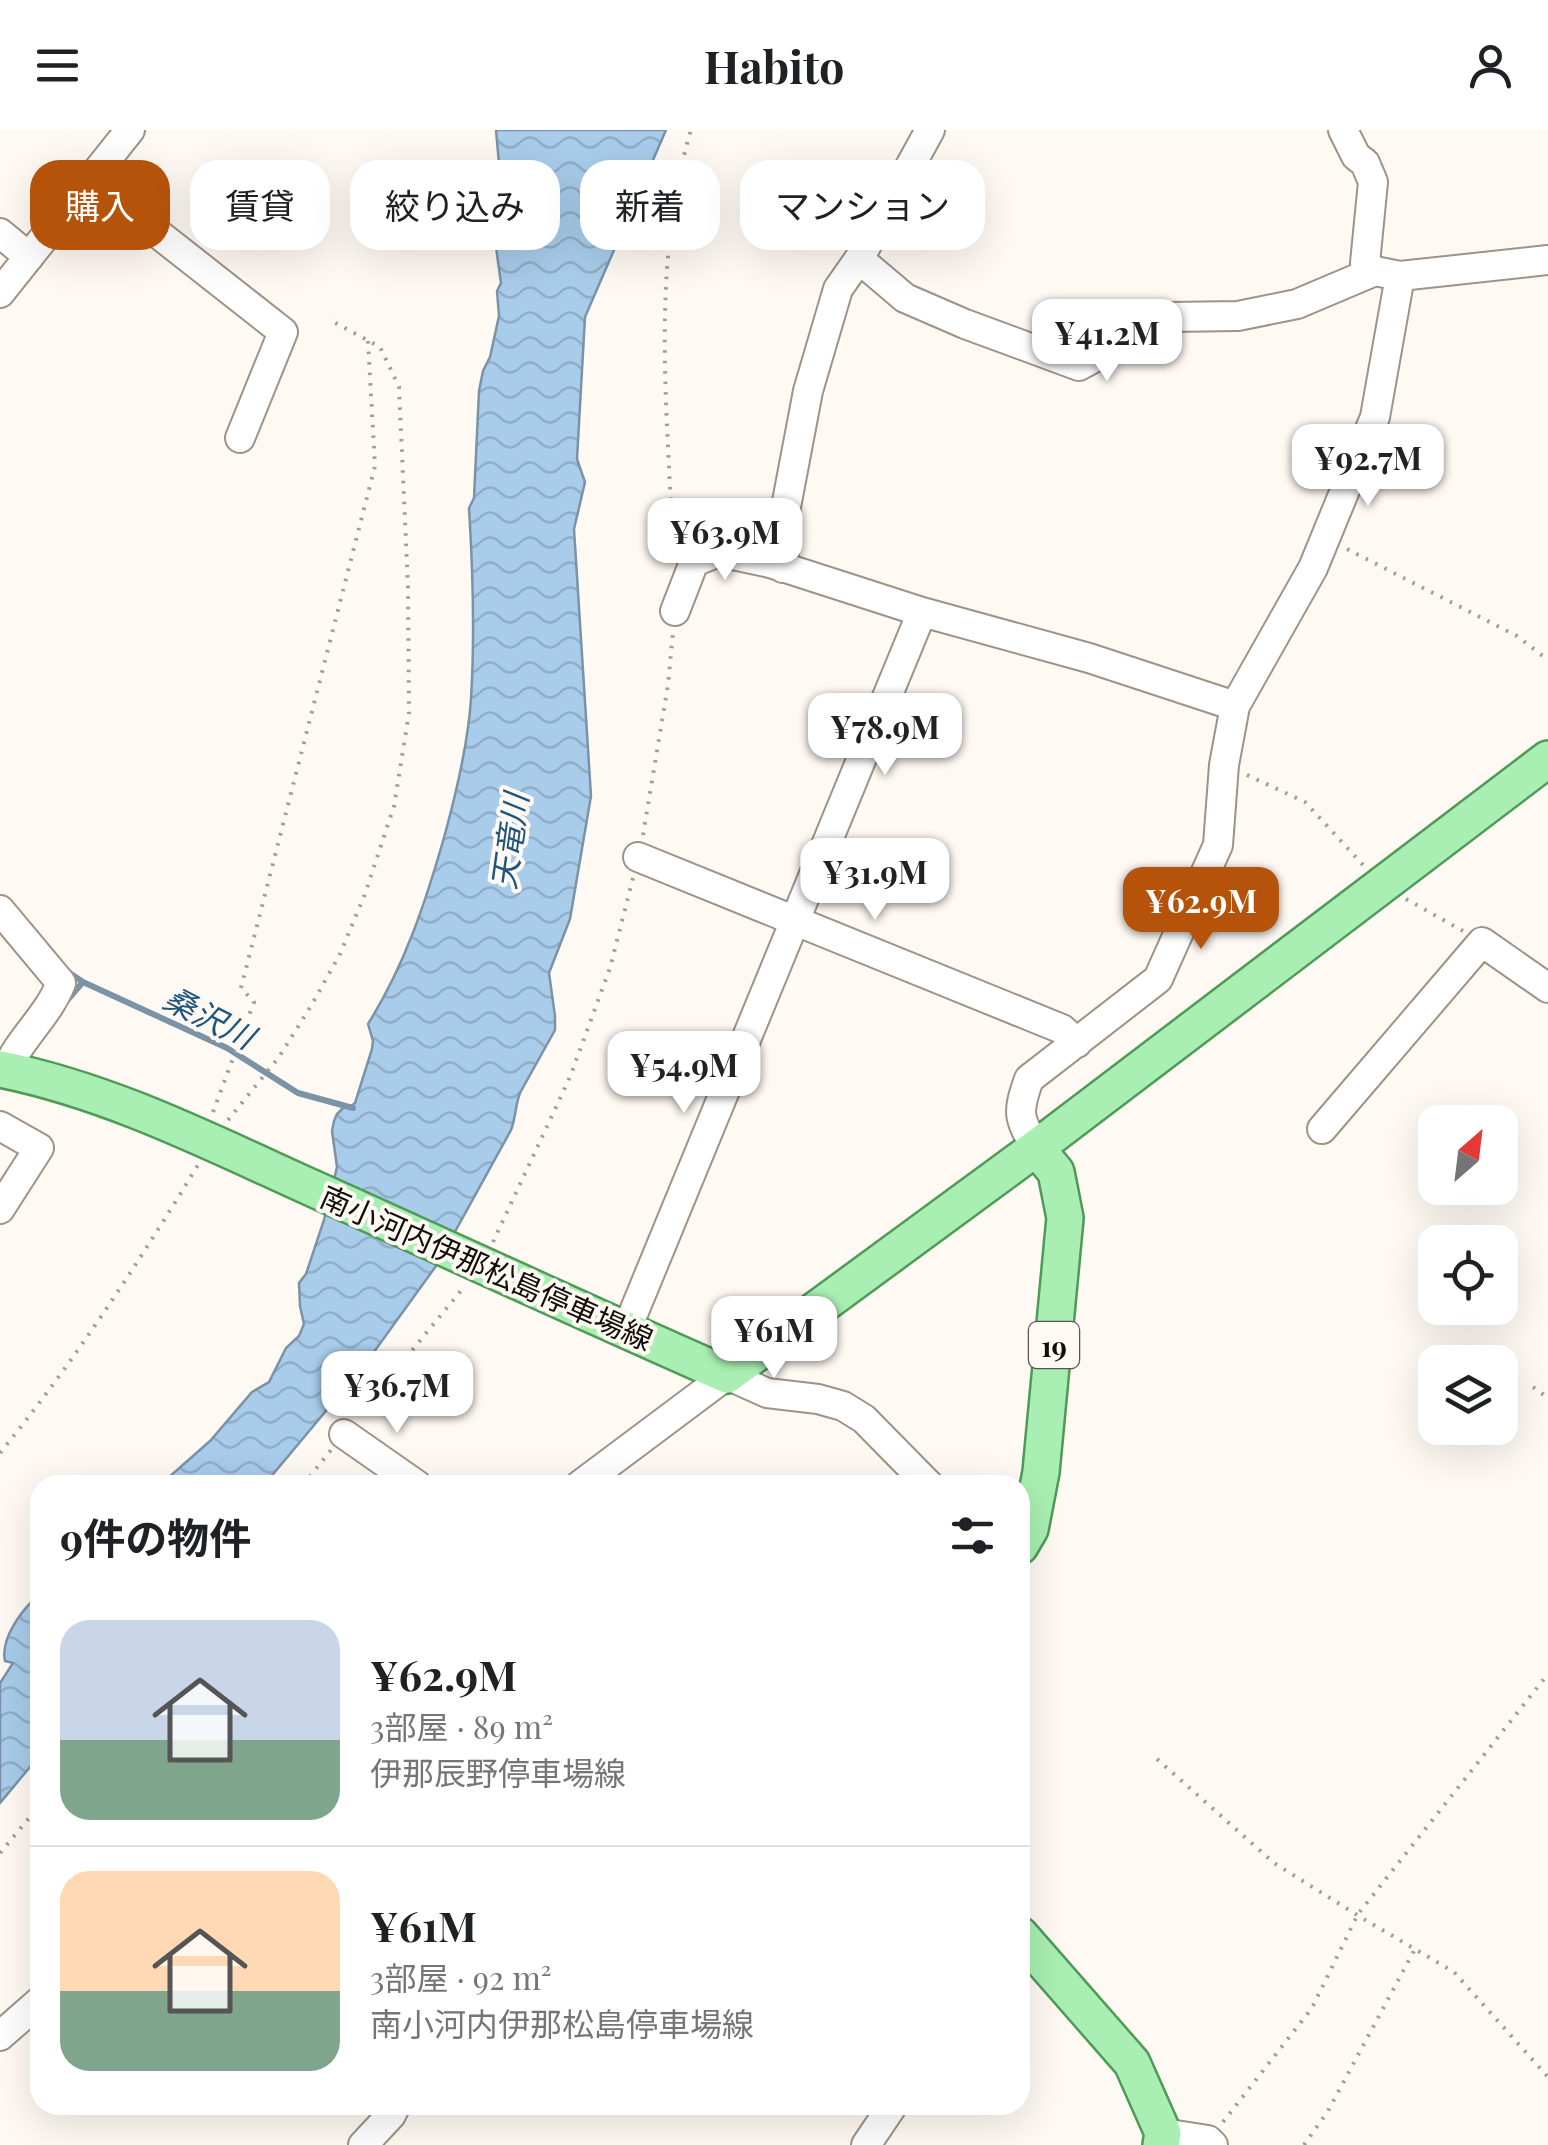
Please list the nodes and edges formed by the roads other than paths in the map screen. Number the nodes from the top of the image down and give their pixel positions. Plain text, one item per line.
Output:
1 (130, 130) edge
2 (930, 130) edge
3 (1343, 130) edge
4 (107, 160) edge
5 (0, 234) edge
6 (170, 243) edge
7 (35, 250) edge
8 (29, 257) junction
9 (859, 260) junction
10 (1548, 260) edge
11 (1387, 273) junction
12 (0, 293) edge
13 (240, 438) dead end
14 (783, 568) junction
15 (675, 611) road end
16 (922, 612) junction
17 (1235, 706) junction
18 (1548, 759) edge
19 (638, 858) road end
20 (0, 910) edge
21 (795, 922) junction
22 (1548, 988) edge
23 (1077, 1043) junction
24 (3, 1070) edge
25 (0, 1126) edge
26 (1322, 1129) dead end
27 (1036, 1148) junction
28 (0, 1209) edge
29 (626, 1331) junction
30 (727, 1375) junction
31 (344, 1434) road end
32 (403, 1475) edge
33 (593, 1475) edge
34 (919, 1475) edge
35 (1030, 1529) edge
36 (1030, 1946) edge
37 (30, 2010) edge
38 (0, 2036) edge
39 (391, 2115) edge
40 (886, 2115) edge
41 (1162, 2139) edge
42 (1211, 2143) edge
43 (362, 2145) edge
44 (866, 2145) edge

1 - 4 street
2 - 9 street
3 - 11 street
5 - 8 street
6 - 13 street
7 - 8 street
8 - 12 street
9 - 11 street
9 - 14 street
10 - 11 street
11 - 17 street
14 - 15 street
14 - 16 street
16 - 17 street
16 - 21 street
17 - 23 street
18 - 27 main road
19 - 21 street
20 - 24 street
21 - 23 street
21 - 29 street
22 - 26 street
23 - 27 street
24 - 29 main road, 南小河内伊那松島停車場線
25 - 28 street
27 - 30 main road
27 - 35 main road, 19
29 - 30 main road, 南小河内伊那松島停車場線
30 - 33 street
30 - 34 street
31 - 32 street
36 - 41 main road
37 - 38 street
39 - 43 street
40 - 44 street
41 - 42 street

